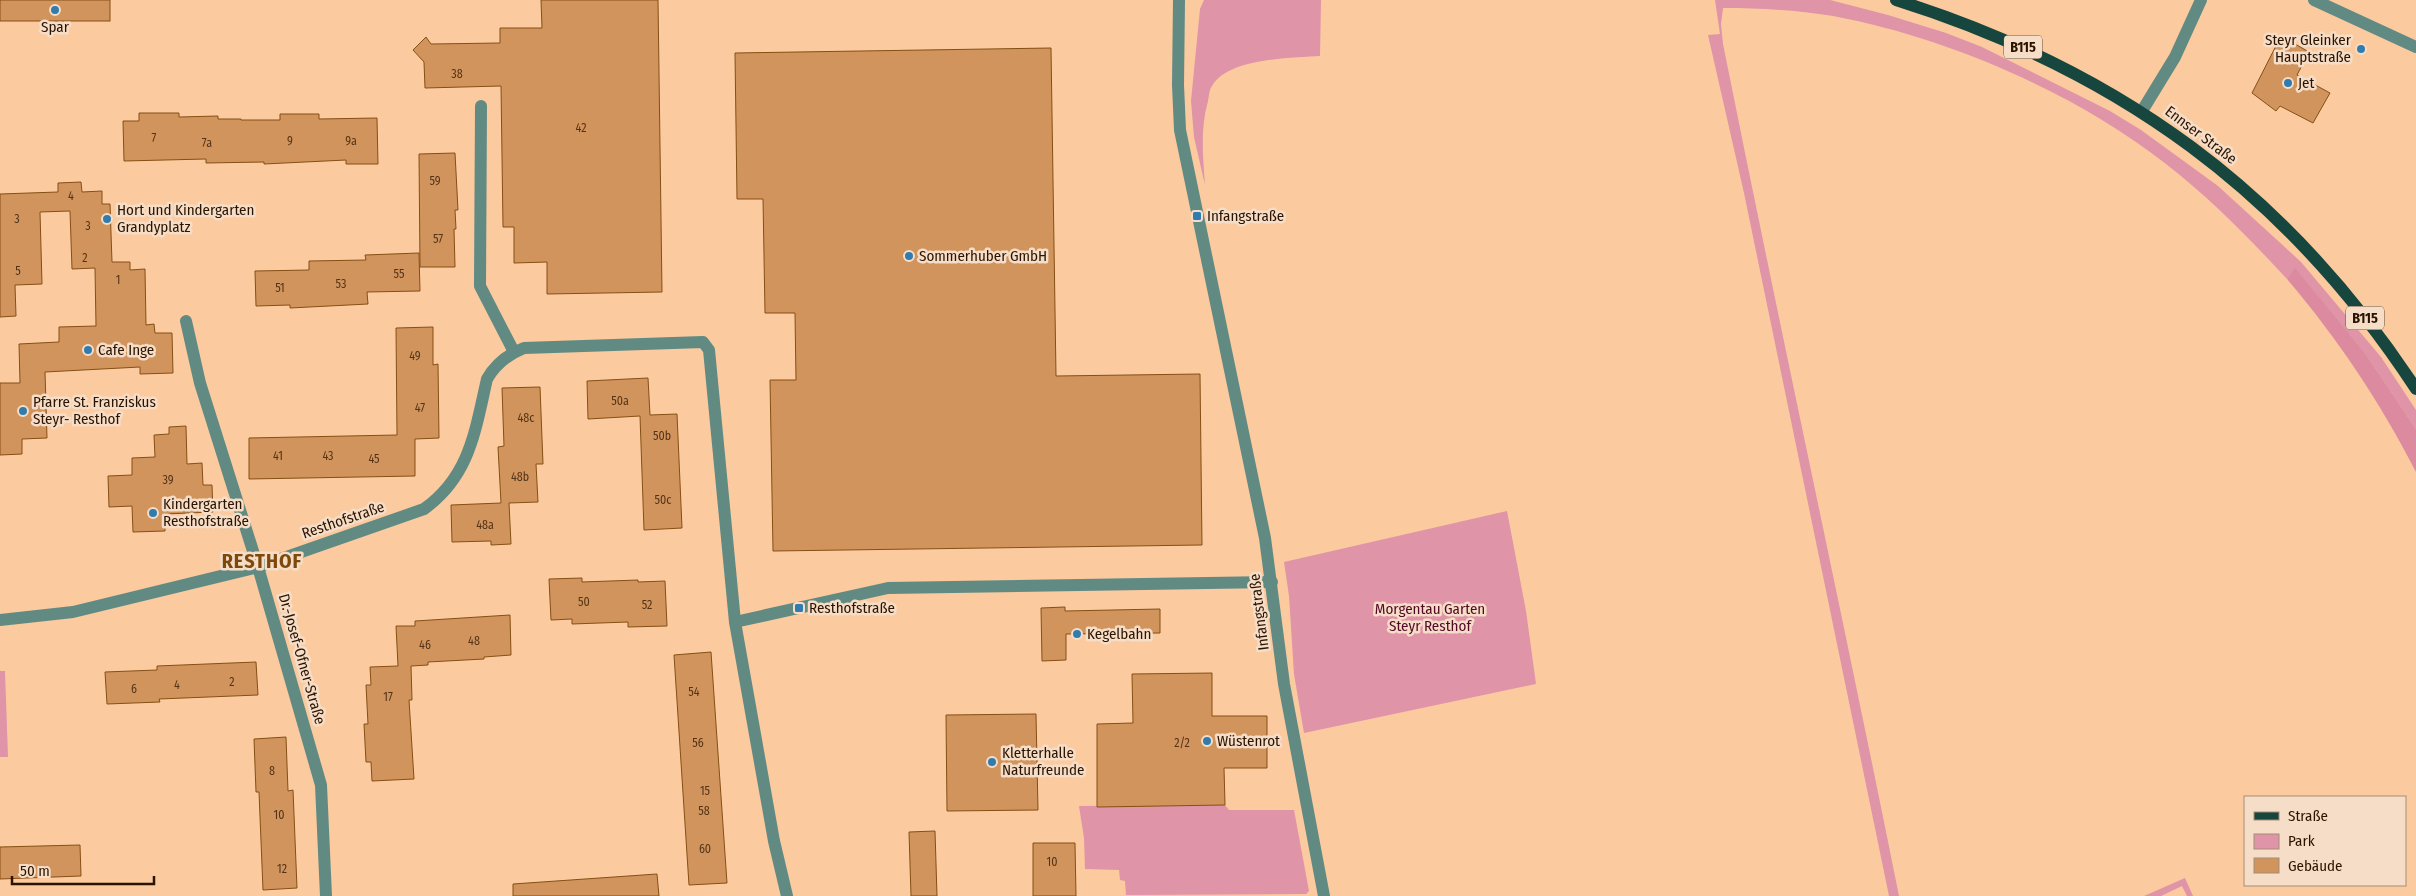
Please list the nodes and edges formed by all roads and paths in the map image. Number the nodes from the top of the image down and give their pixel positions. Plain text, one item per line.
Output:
1 (1178, 0) edge
2 (1896, 0) edge
3 (2201, 0) edge
4 (2314, 0) edge
5 (2416, 46) edge
6 (481, 106) dead end
7 (2142, 111) junction
8 (186, 321) dead end
9 (514, 352) junction
10 (2416, 389) edge
11 (258, 567) junction
12 (1272, 582) junction
13 (0, 620) edge
14 (735, 622) junction
15 (326, 896) edge
16 (787, 896) edge
17 (1324, 896) edge

1 - 12 street, Infangstraße
2 - 7 main road, Ennser Straße / B115
3 - 7 street
4 - 5 street
6 - 9 street
7 - 10 main road, Ennser Straße / B115
8 - 11 street, Dr.-Josef-Ofner-Straße
9 - 11 street, Resthofstraße
9 - 14 street, Resthofstraße
11 - 13 street, Resthofstraße
11 - 15 street, Dr.-Josef-Ofner-Straße
12 - 14 street
12 - 17 street, Infangstraße
14 - 16 street, Resthofstraße

